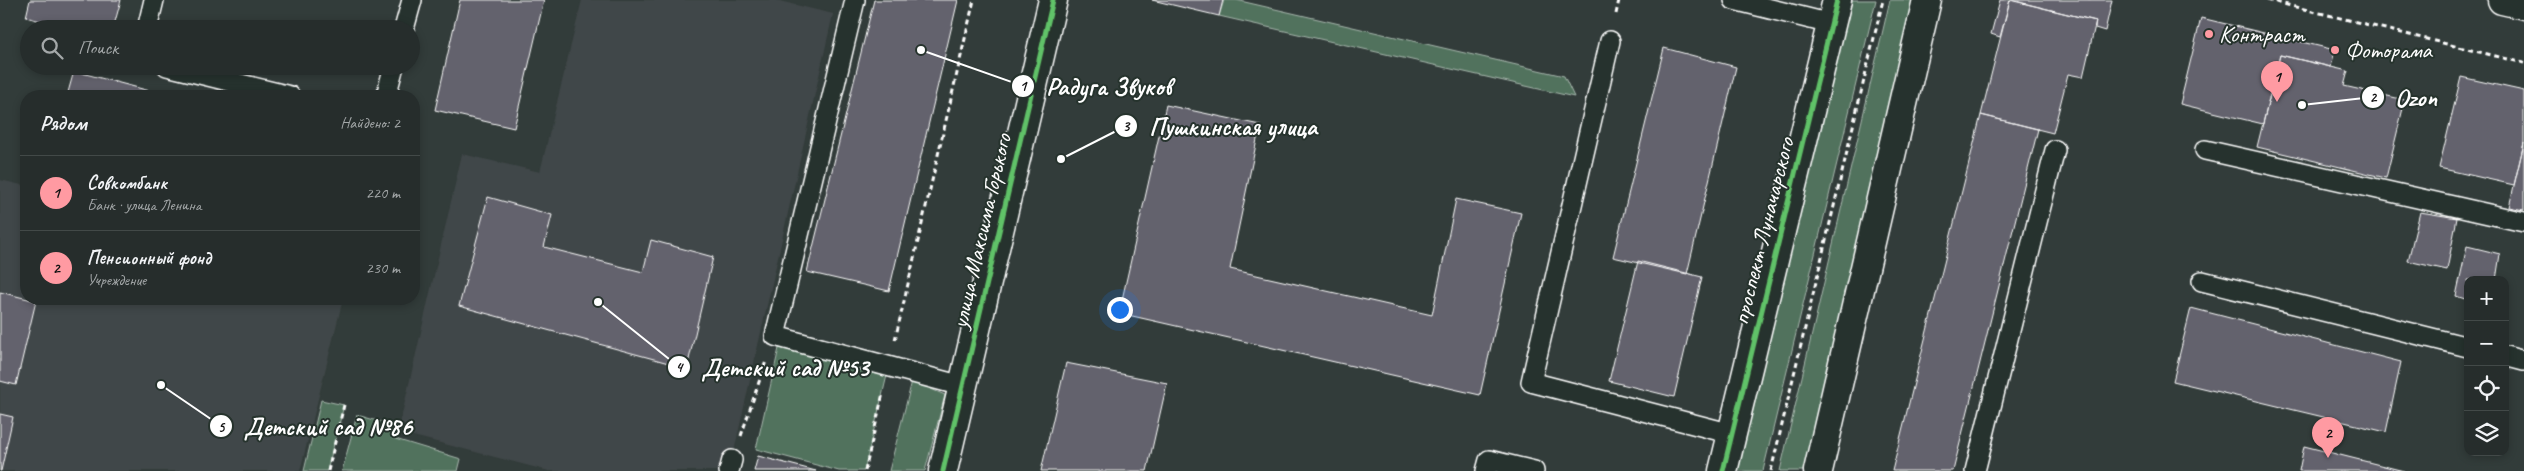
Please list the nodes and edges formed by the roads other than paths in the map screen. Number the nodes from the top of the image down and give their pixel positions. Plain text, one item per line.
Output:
1 (154, 0) edge
2 (412, 0) edge
3 (855, 0) edge
4 (1051, 0) edge
5 (1734, 0) edge
6 (1927, 0) edge
7 (2502, 0) edge
8 (2524, 5) edge
9 (1834, 12) edge
10 (149, 20) edge
11 (406, 20) edge
12 (1610, 41) dead end
13 (204, 75) edge
14 (392, 75) edge
15 (265, 90) edge
16 (388, 90) edge
17 (2055, 150) dead end
18 (2206, 150) dead end
19 (2524, 222) edge
20 (2202, 281) dead end
21 (2464, 346) edge
22 (2509, 357) edge
23 (2524, 361) edge
24 (962, 386) junction
25 (1732, 434) junction
26 (943, 471) edge
27 (1486, 471) edge
28 (1534, 471) edge
29 (1723, 471) edge
30 (1818, 471) edge
31 (1975, 471) edge

1 - 10 lane
2 - 11 lane
3 - 24 lane
4 - 24 street, улица Максима Горького
5 - 9 lane
6 - 30 street
7 - 8 street
9 - 25 street, проспект Луначарского
12 - 25 lane
13 - 15 lane
14 - 16 lane
17 - 31 lane
18 - 19 lane
20 - 21 lane
22 - 23 lane
24 - 26 street, улица Максима Горького
25 - 29 street, проспект Луначарского
27 - 28 lane

